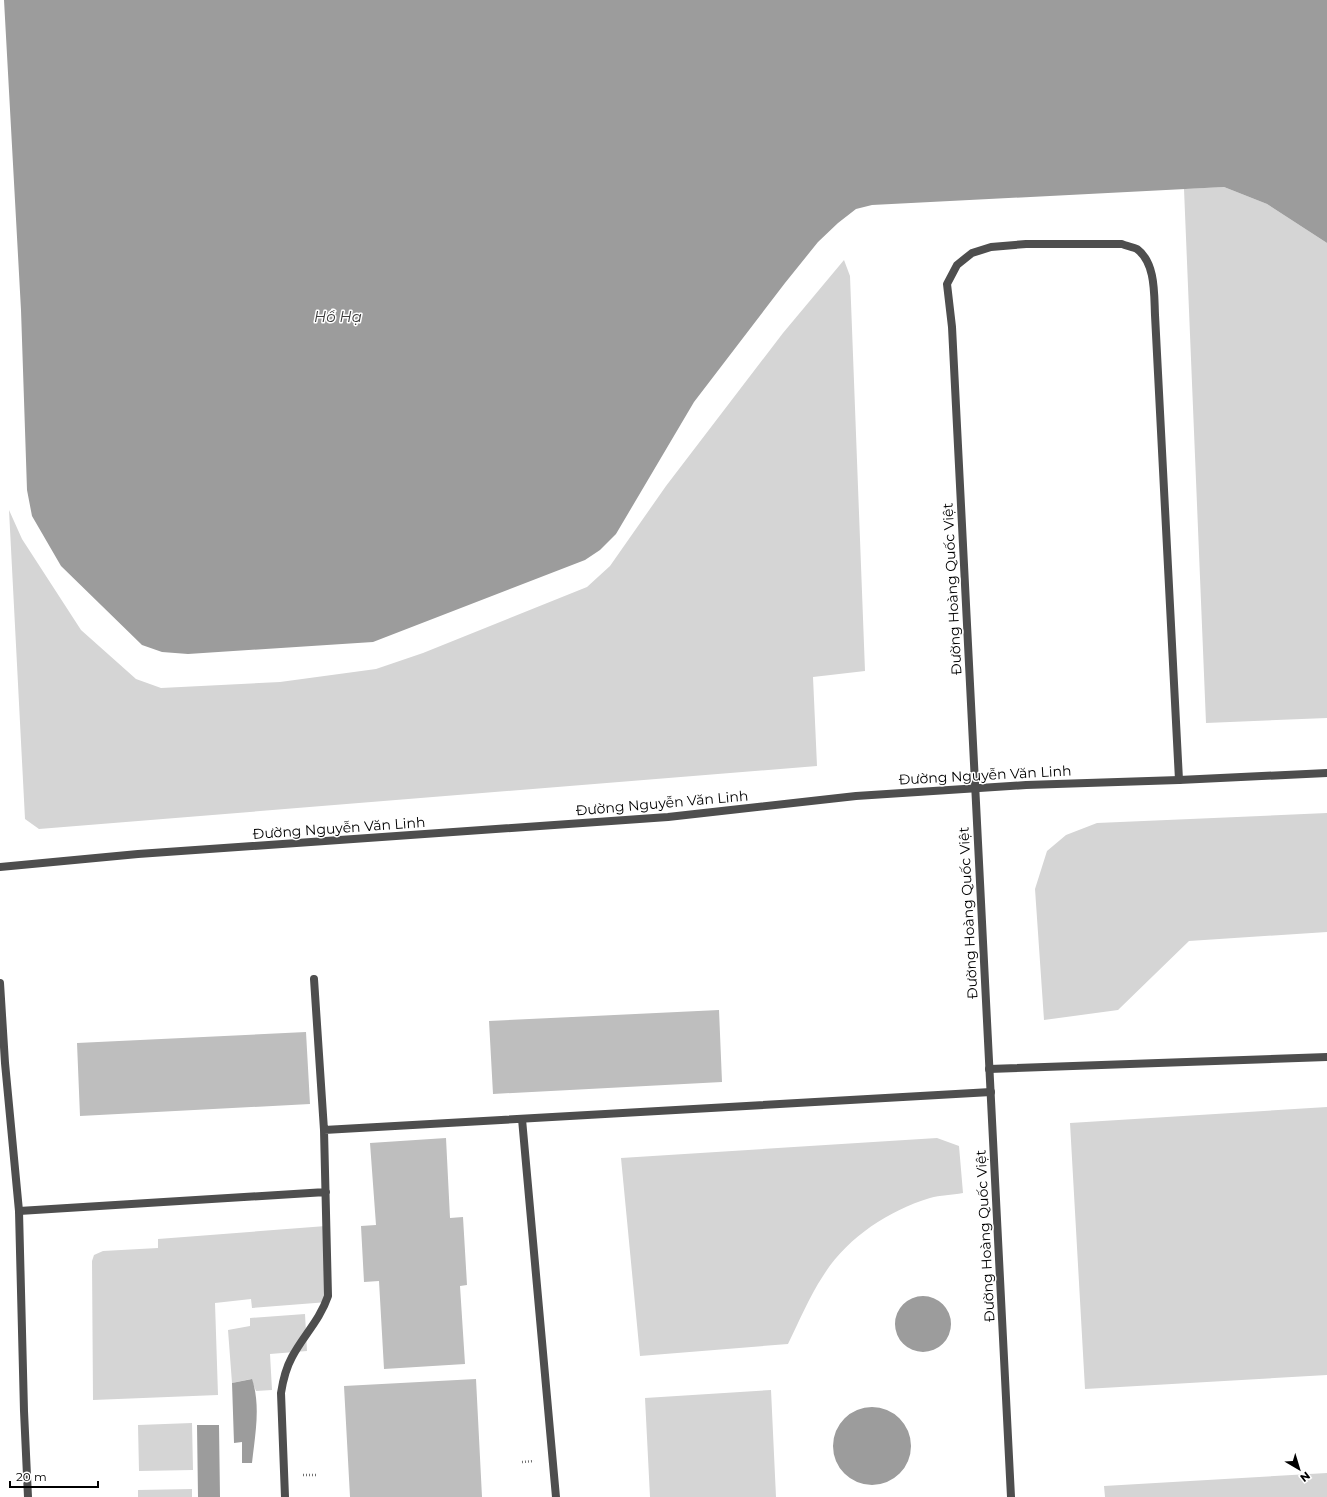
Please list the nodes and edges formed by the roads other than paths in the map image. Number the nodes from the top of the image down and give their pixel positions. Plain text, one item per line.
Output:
1 (1327, 773) edge
2 (1179, 780) junction
3 (975, 788) junction
4 (0, 867) edge
5 (314, 979) dead end
6 (0, 983) edge
7 (1327, 1057) edge
8 (989, 1069) junction
9 (990, 1092) junction
10 (522, 1118) junction
11 (324, 1130) junction
12 (326, 1192) junction
13 (19, 1211) junction
14 (28, 1497) edge
15 (285, 1497) edge
16 (556, 1497) edge
17 (1011, 1497) edge

1 - 2 street, Đường Nguyễn Văn Linh
2 - 3 street, Đường Nguyễn Văn Linh
2 - 3 street, Đường Hoàng Quốc Việt
3 - 4 street, Đường Nguyễn Văn Linh
3 - 8 street, Đường Hoàng Quốc Việt
5 - 11 street
6 - 13 street
7 - 8 street
8 - 9 street, Đường Hoàng Quốc Việt
9 - 10 street
9 - 17 street, Đường Hoàng Quốc Việt
10 - 11 street
10 - 16 street
11 - 12 street
12 - 13 street
12 - 15 street
13 - 14 street

